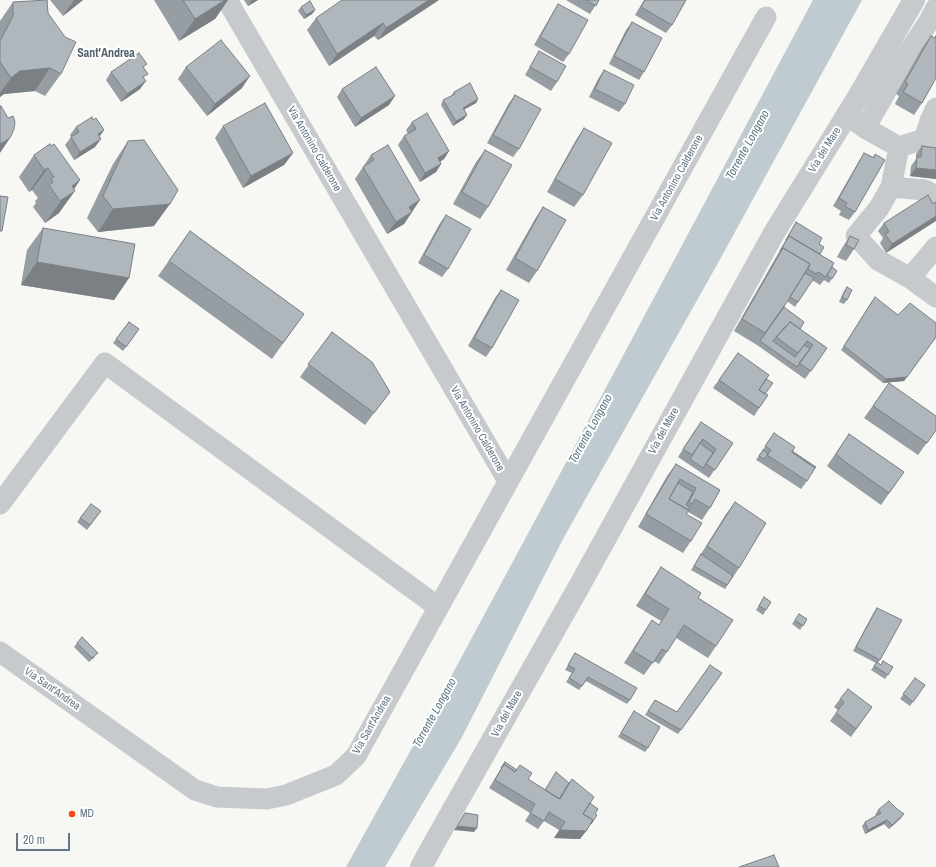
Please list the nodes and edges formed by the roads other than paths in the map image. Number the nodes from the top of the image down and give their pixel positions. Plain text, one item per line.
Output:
1 (227, 0) edge
2 (914, 0) edge
3 (936, 8) edge
4 (766, 17) dead end
5 (936, 108) edge
6 (847, 115) junction
7 (866, 128) junction
8 (930, 140) edge
9 (899, 147) junction
10 (891, 187) junction
11 (936, 196) edge
12 (936, 247) edge
13 (910, 278) junction
14 (936, 297) edge
15 (508, 481) junction
16 (0, 504) edge
17 (438, 607) junction
18 (0, 652) edge
19 (421, 867) edge

1 - 15 street, Via Antonino Calderone
2 - 6 street, Via del Mare
3 - 7 street
4 - 15 street, Via Antonino Calderone
5 - 8 street
6 - 7 street
6 - 19 street, Via del Mare
7 - 9 street
8 - 9 street
9 - 10 street
10 - 11 street
10 - 13 street
12 - 13 street
13 - 14 street
15 - 17 street, Via Sant'Andrea
16 - 17 street
17 - 18 street, Via Sant'Andrea

